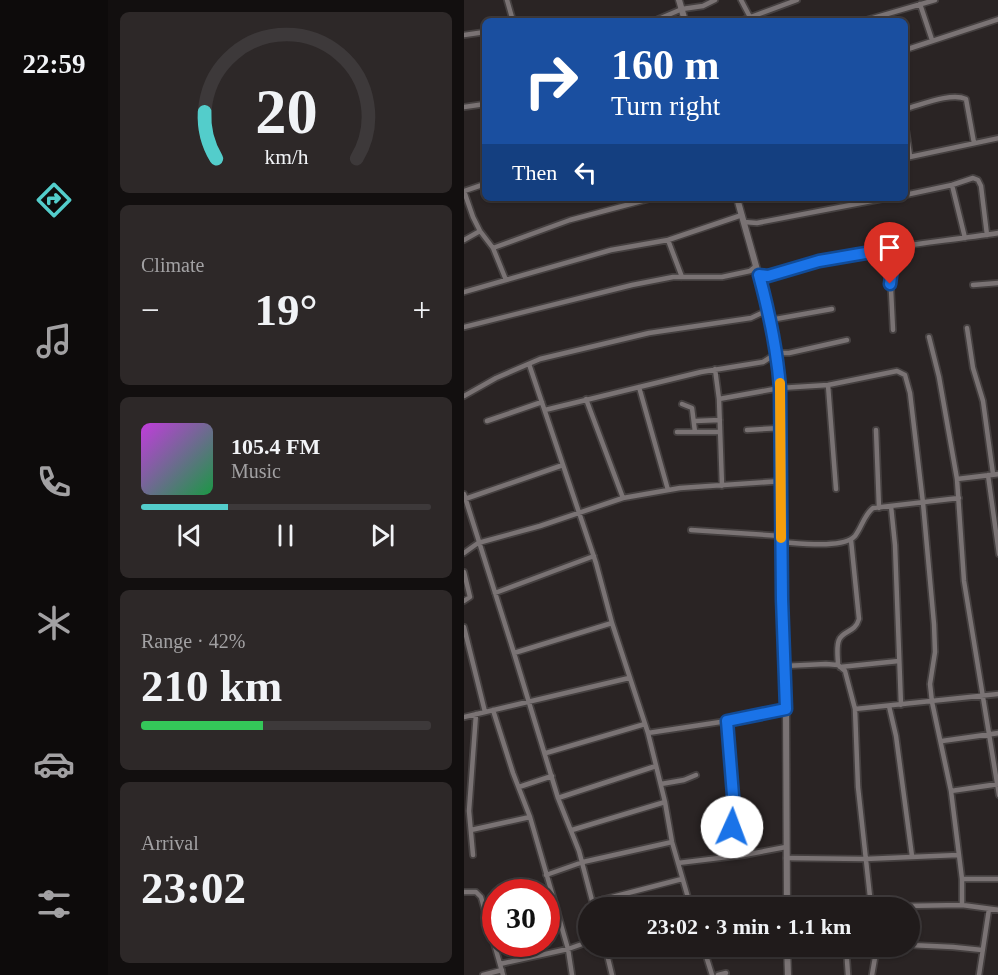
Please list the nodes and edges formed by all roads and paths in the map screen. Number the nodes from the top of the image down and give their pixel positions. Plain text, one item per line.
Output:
1 (507, 0) edge
2 (679, 0) edge
3 (715, 0) edge
4 (741, 0) edge
5 (797, 0) edge
6 (935, 0) edge
7 (920, 4) junction
8 (682, 9) junction
9 (750, 17) joint
10 (512, 18) edge
11 (661, 18) edge
12 (684, 18) edge
13 (873, 18) edge
14 (998, 19) edge
15 (482, 32) edge
16 (464, 35) edge
17 (932, 40) junction
18 (908, 49) edge
19 (482, 104) edge
20 (464, 107) edge
21 (908, 108) edge
22 (998, 138) edge
23 (974, 143) junction
24 (908, 157) edge
25 (482, 185) edge
26 (952, 185) junction
27 (464, 191) edge
28 (908, 194) edge
29 (642, 201) edge
30 (738, 201) edge
31 (871, 201) edge
32 (742, 215) junction
33 (473, 217) junction
34 (464, 219) edge
35 (744, 222) junction
36 (480, 231) junction
37 (998, 233) edge
38 (987, 235) junction
39 (965, 238) junction
40 (464, 240) edge
41 (668, 240) junction
42 (493, 248) junction
43 (889, 249) junction
44 (756, 266) junction
45 (759, 275) junction
46 (682, 277) junction
47 (506, 280) junction
48 (998, 283) edge
49 (973, 285) dead end
50 (464, 292) edge
51 (833, 309) dead end
52 (768, 310) junction
53 (770, 320) junction
54 (464, 327) edge
55 (967, 328) dead end
56 (893, 330) dead end
57 (929, 337) dead end
58 (847, 340) dead end
59 (777, 353) junction
60 (530, 364) junction
61 (715, 369) junction
62 (828, 385) junction
63 (639, 387) junction
64 (780, 388) junction
65 (464, 396) edge
66 (586, 399) junction
67 (719, 399) junction
68 (542, 402) junction
69 (682, 404) dead end
70 (545, 410) junction
71 (720, 420) junction
72 (487, 421) dead end
73 (695, 421) junction
74 (781, 428) junction
75 (747, 430) dead end
76 (876, 430) dead end
77 (677, 432) dead end
78 (695, 432) junction
79 (720, 432) junction
80 (563, 465) junction
81 (993, 474) edge
82 (957, 479) junction
83 (782, 481) junction
84 (722, 486) junction
85 (836, 489) dead end
86 (668, 490) junction
87 (465, 497) edge
88 (623, 498) junction
89 (959, 498) junction
90 (923, 503) junction
91 (891, 506) junction
92 (879, 508) junction
93 (579, 511) junction
94 (690, 530) dead end
95 (781, 539) junction
96 (851, 540) junction
97 (478, 543) junction
98 (464, 552) edge
99 (998, 554) edge
100 (594, 556) junction
101 (464, 572) edge
102 (495, 593) junction
103 (464, 601) edge
104 (612, 623) junction
105 (464, 627) edge
106 (514, 653) junction
107 (899, 661) junction
108 (784, 666) junction
109 (839, 666) junction
110 (629, 678) junction
111 (998, 694) edge
112 (983, 697) junction
113 (529, 702) junction
114 (932, 702) junction
115 (902, 705) junction
116 (889, 706) junction
117 (786, 709) junction
118 (492, 710) junction
119 (854, 710) junction
120 (485, 712) junction
121 (476, 714) junction
122 (464, 717) edge
123 (727, 721) junction
124 (645, 724) junction
125 (648, 733) junction
126 (998, 733) edge
127 (989, 734) junction
128 (942, 741) junction
129 (546, 753) junction
130 (656, 766) junction
131 (696, 775) dead end
132 (552, 776) junction
133 (661, 784) junction
134 (997, 784) edge
135 (519, 787) junction
136 (951, 791) junction
137 (998, 795) edge
138 (558, 798) junction
139 (665, 802) junction
140 (467, 811) edge
141 (530, 817) junction
142 (472, 830) junction
143 (572, 830) junction
144 (672, 842) junction
145 (786, 847) junction
146 (473, 855) dead end
147 (958, 855) junction
148 (736, 856) junction
149 (912, 856) junction
150 (786, 858) junction
151 (865, 859) junction
152 (583, 862) junction
153 (678, 863) junction
154 (546, 875) junction
155 (682, 879) junction
156 (962, 879) junction
157 (998, 879) edge
158 (464, 892) edge
159 (592, 897) edge
160 (621, 897) edge
161 (688, 897) edge
162 (787, 897) edge
163 (870, 897) edge
164 (920, 905) edge
165 (962, 905) junction
166 (989, 909) junction
167 (998, 910) edge
168 (920, 945) edge
169 (578, 946) edge
170 (568, 949) junction
171 (982, 950) junction
172 (608, 957) edge
173 (706, 957) edge
174 (788, 957) edge
175 (847, 957) edge
176 (875, 957) edge
177 (500, 964) junction
178 (502, 973) edge
179 (726, 974) dead end
180 (483, 975) edge
181 (572, 975) edge
182 (612, 975) edge
183 (712, 975) edge
184 (718, 975) edge
185 (789, 975) edge
186 (848, 975) edge
187 (872, 975) edge
188 (979, 975) edge

1 - 10 street
2 - 8 main road
3 - 8 street
4 - 9 street
5 - 9 street
6 - 7 street
7 - 13 street
7 - 17 street
8 - 11 street
8 - 12 main road
14 - 17 street
15 - 16 street
17 - 18 street
19 - 20 street
21 - 23 street
22 - 23 street
23 - 24 street
25 - 27 street
26 - 28 street
26 - 38 street
26 - 39 street
27 - 33 street
29 - 42 street
30 - 32 main road
31 - 35 street
32 - 35 main road
32 - 41 street
33 - 34 street
33 - 36 street
35 - 44 main road
36 - 40 street
36 - 42 street
37 - 38 street
38 - 39 street
39 - 43 street
41 - 46 street
41 - 47 street
42 - 47 street
43 - 45 street
43 - 56 street
44 - 45 main road
44 - 46 street
45 - 52 main road
46 - 54 street
47 - 50 street
48 - 49 street
51 - 53 street
52 - 53 main road
52 - 60 street
53 - 59 main road
55 - 81 street
57 - 82 street
58 - 59 street
59 - 61 street
59 - 64 main road
60 - 65 street
60 - 68 street
61 - 63 street
61 - 67 street
62 - 64 street
62 - 85 street
62 - 90 street
63 - 66 street
63 - 86 street
64 - 67 street
64 - 74 main road
66 - 70 street
66 - 88 street
67 - 71 street
68 - 70 street
68 - 72 street
69 - 73 street
70 - 80 street
71 - 73 street
71 - 79 street
73 - 78 street
74 - 75 street
74 - 83 main road
76 - 92 street
77 - 78 street
78 - 79 street
79 - 84 street
80 - 87 street
80 - 93 street
81 - 82 street
81 - 99 street
82 - 89 street
83 - 84 street
83 - 95 main road
84 - 86 street
86 - 88 street
87 - 97 street
88 - 93 street
89 - 90 street
89 - 112 street
90 - 91 street
90 - 114 street
91 - 92 street
91 - 107 street
92 - 96 street
93 - 97 street
93 - 100 street
94 - 95 street
95 - 96 street
95 - 108 main road
96 - 109 street
97 - 98 street
97 - 102 street
100 - 102 street
100 - 104 street
101 - 103 street
102 - 106 street
104 - 106 street
104 - 110 street
105 - 120 street
106 - 113 street
107 - 109 street
107 - 115 street
108 - 109 street
108 - 117 main road
109 - 119 street
110 - 113 street
110 - 124 street
111 - 112 street
112 - 114 street
112 - 127 street
113 - 118 street
113 - 129 street
114 - 115 street
114 - 128 street
115 - 116 street
116 - 119 street
116 - 149 street
117 - 123 street
117 - 145 main road
118 - 120 street
118 - 135 street
119 - 151 street
120 - 121 street
121 - 122 street
121 - 140 street
123 - 125 street
123 - 148 street
124 - 125 street
124 - 129 street
125 - 130 street
126 - 127 street
127 - 128 street
127 - 134 street
128 - 136 street
129 - 132 street
130 - 133 street
130 - 138 street
131 - 133 street
132 - 135 street
132 - 138 street
133 - 139 street
134 - 136 street
134 - 137 street
135 - 141 street
136 - 147 street
138 - 143 street
139 - 143 street
139 - 144 street
140 - 142 street
141 - 142 street
141 - 154 street
142 - 146 street
143 - 152 street
144 - 152 street
144 - 153 street
145 - 148 street
145 - 150 main road
147 - 149 street
147 - 156 street
148 - 153 street
149 - 151 street
150 - 151 street
150 - 162 main road
151 - 163 street
152 - 154 street
152 - 159 street
153 - 155 street
154 - 170 street
155 - 160 street
155 - 161 street
156 - 157 street
156 - 165 street
158 - 177 street
164 - 165 street
165 - 166 street
166 - 167 street
166 - 171 street
168 - 171 street
169 - 170 street
170 - 177 street
170 - 181 street
171 - 188 street
172 - 182 street
173 - 183 street
174 - 185 main road
175 - 186 street
176 - 187 street
177 - 178 street
178 - 180 street
179 - 184 street

